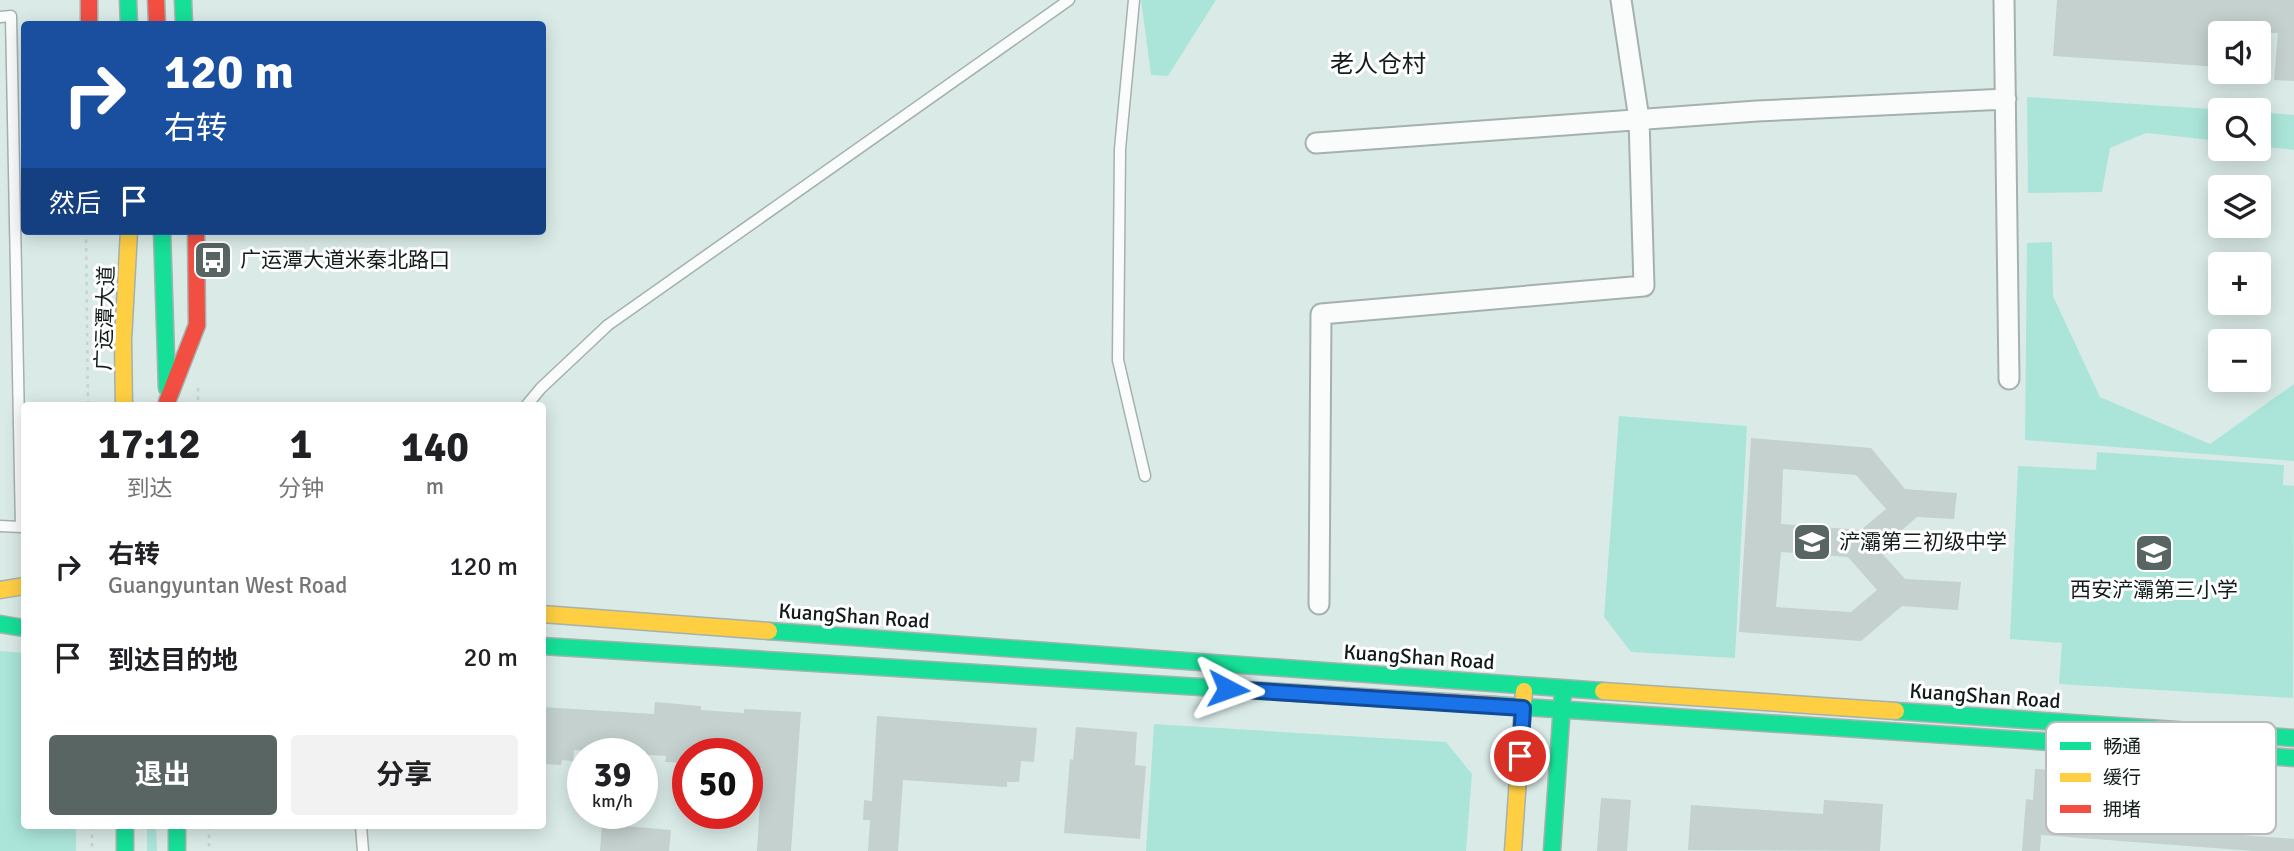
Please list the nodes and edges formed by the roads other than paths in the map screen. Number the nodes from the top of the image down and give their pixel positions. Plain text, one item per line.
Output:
1 (89, 0) edge
2 (128, 0) edge
3 (156, 0) edge
4 (183, 0) edge
5 (1069, 0) edge
6 (1134, 0) edge
7 (1621, 0) edge
8 (2004, 0) edge
9 (0, 17) edge
10 (89, 21) edge
11 (129, 21) edge
12 (157, 21) edge
13 (184, 21) edge
14 (2006, 99) junction
15 (1639, 119) junction
16 (1316, 143) dead end
17 (129, 235) edge
18 (162, 235) edge
19 (196, 235) edge
20 (2009, 379) dead end
21 (124, 402) edge
22 (167, 402) edge
23 (168, 402) edge
24 (529, 402) edge
25 (1145, 476) dead end
26 (0, 526) edge
27 (21, 589) edge
28 (0, 590) edge
29 (1319, 604) dead end
30 (546, 614) edge
31 (21, 619) edge
32 (0, 621) edge
33 (21, 627) edge
34 (546, 646) edge
35 (1524, 684) junction
36 (1563, 688) junction
37 (1523, 708) junction
38 (1563, 709) junction
39 (2060, 722) edge
40 (2276, 737) edge
41 (2294, 738) edge
42 (2046, 741) edge
43 (2276, 757) edge
44 (2294, 758) edge
45 (125, 829) edge
46 (360, 829) edge
47 (125, 851) edge
48 (363, 851) edge
49 (1513, 851) edge
50 (1552, 851) edge

1 - 10 main road
2 - 11 main road
3 - 12 main road
4 - 13 main road
5 - 24 lane
6 - 25 lane
7 - 15 street
8 - 14 street
9 - 26 lane
14 - 15 street
14 - 20 street
15 - 16 street
15 - 29 street
17 - 21 main road, 广运潭大道
18 - 22 main road
19 - 23 main road
27 - 28 main road
30 - 35 main road, KuangShan Road
31 - 32 main road
32 - 33 main road
34 - 37 main road, KuangShan Road
35 - 36 main road, KuangShan Road
35 - 37 main road
36 - 38 main road
36 - 39 main road, KuangShan Road
37 - 38 main road, KuangShan Road
37 - 49 main road
38 - 42 main road, KuangShan Road
38 - 50 main road
40 - 41 main road, KuangShan Road
43 - 44 main road, KuangShan Road
45 - 47 main road
46 - 48 lane

